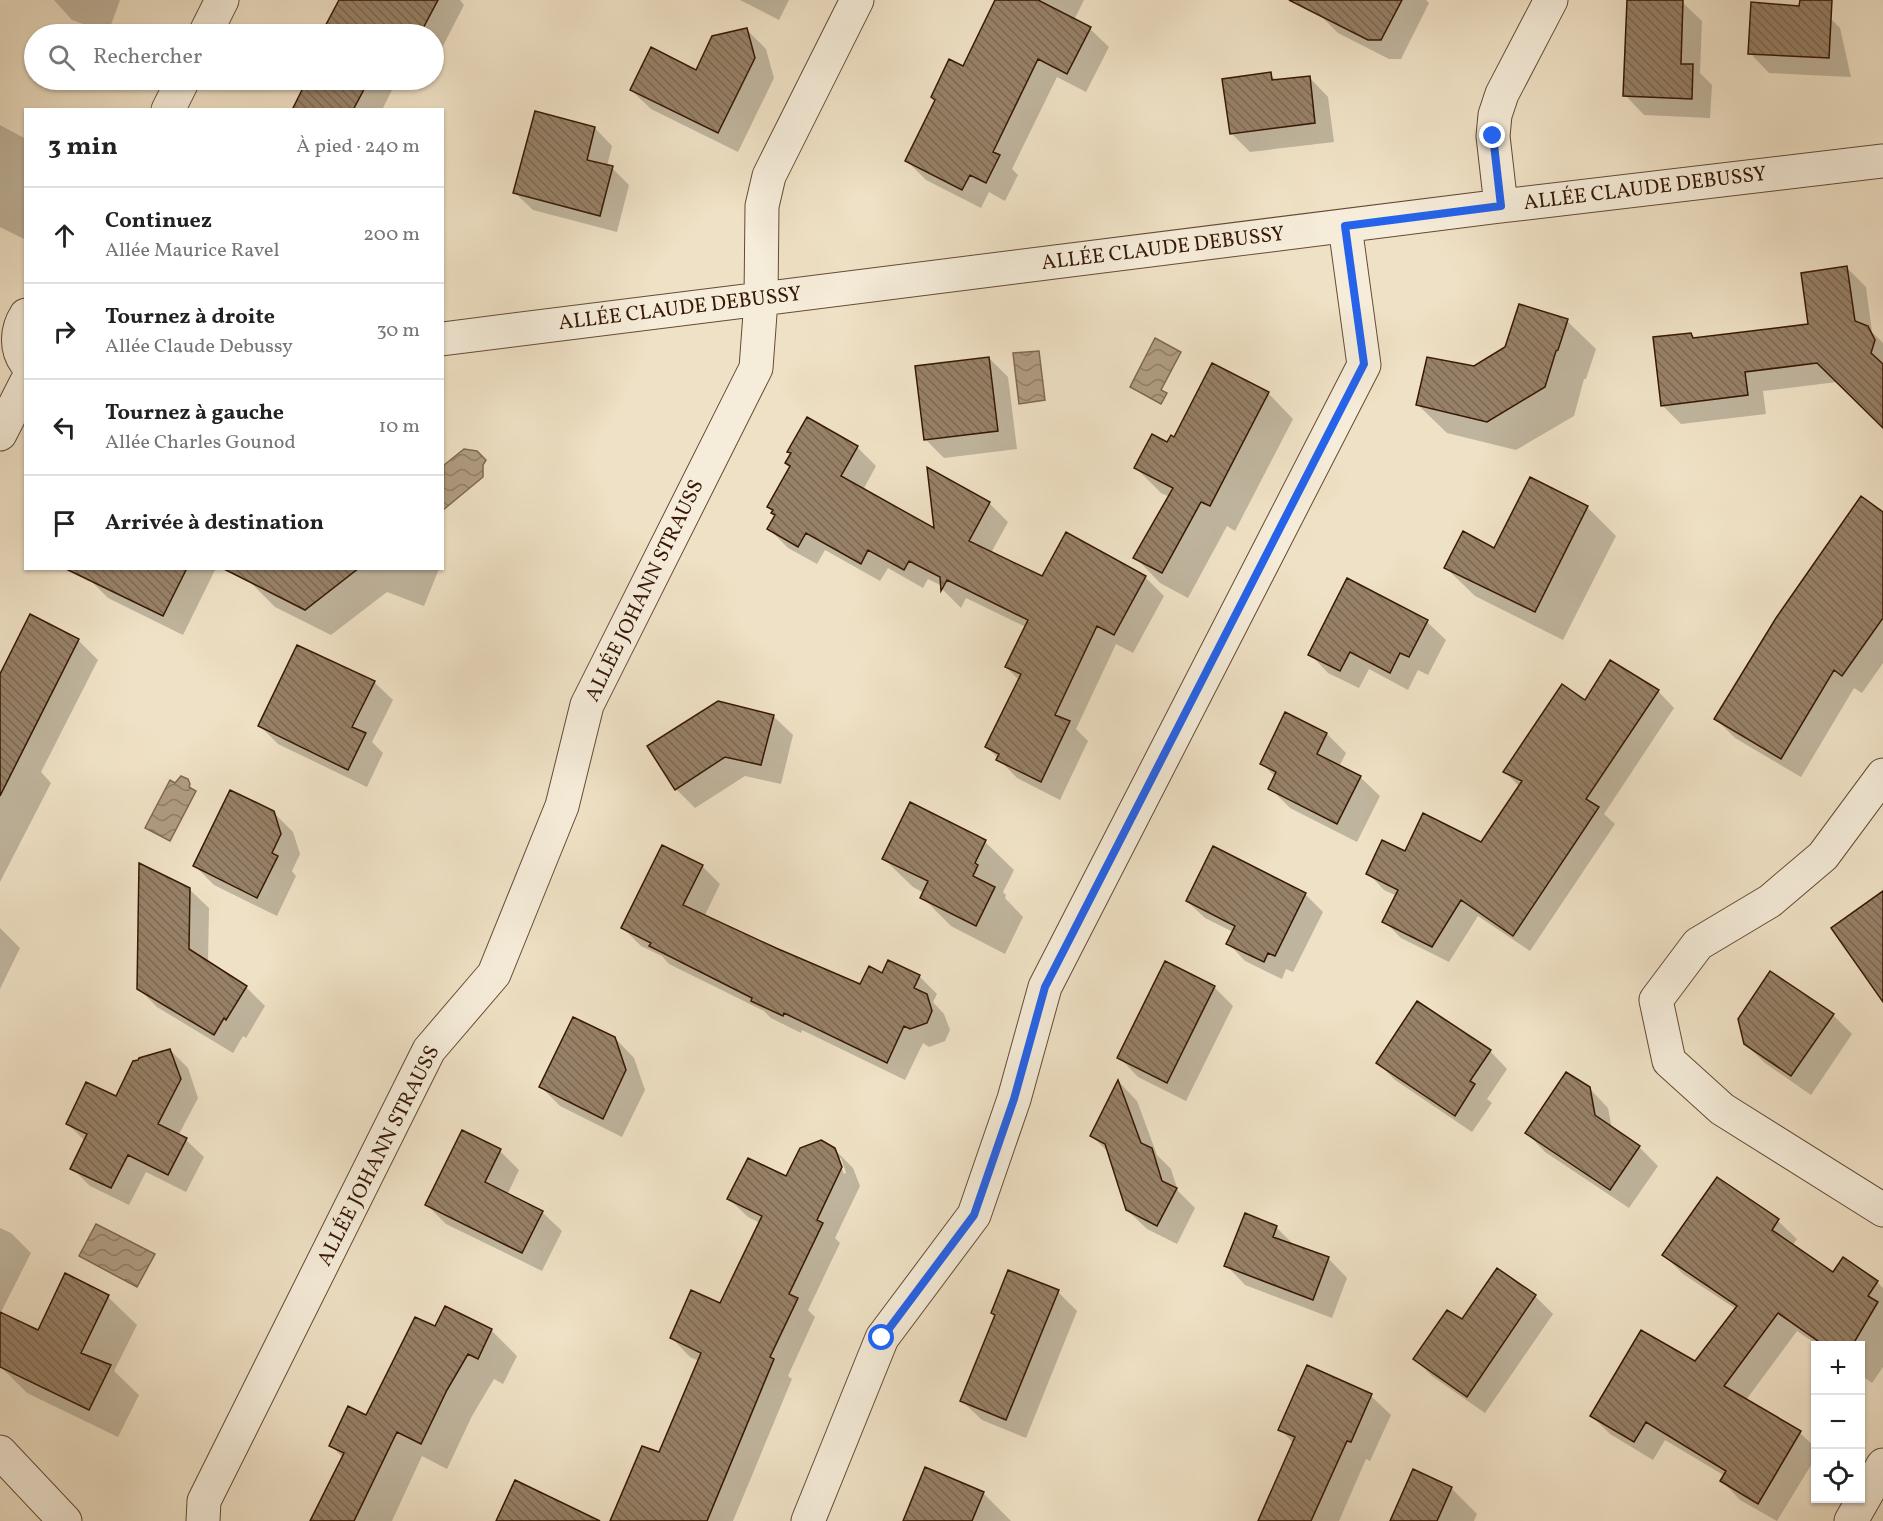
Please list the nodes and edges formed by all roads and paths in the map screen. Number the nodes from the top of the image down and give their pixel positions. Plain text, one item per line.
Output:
1 (222, 0) edge
2 (857, 0) edge
3 (1551, 0) edge
4 (210, 24) edge
5 (178, 90) edge
6 (169, 108) edge
7 (1883, 161) edge
8 (1501, 206) junction
9 (1345, 226) junction
10 (760, 300) junction
11 (15, 317) edge
12 (444, 339) edge
13 (24, 360) edge
14 (24, 386) edge
15 (0, 434) edge
16 (1883, 775) edge
17 (1883, 1209) edge
18 (1, 1457) edge
19 (1883, 1465) edge
20 (65, 1521) edge
21 (203, 1521) edge
22 (808, 1521) edge
23 (1851, 1521) edge

1 - 4 street
2 - 10 street, ALLÉE JOHANN STRAUSS
3 - 8 street
5 - 6 street
7 - 8 street, ALLÉE CLAUDE DEBUSSY
8 - 9 street, ALLÉE CLAUDE DEBUSSY
9 - 10 street, ALLÉE CLAUDE DEBUSSY
9 - 22 street
10 - 12 street, ALLÉE CLAUDE DEBUSSY
10 - 21 street, ALLÉE JOHANN STRAUSS
11 - 13 street
14 - 15 street
16 - 17 street
18 - 20 street
19 - 23 street

